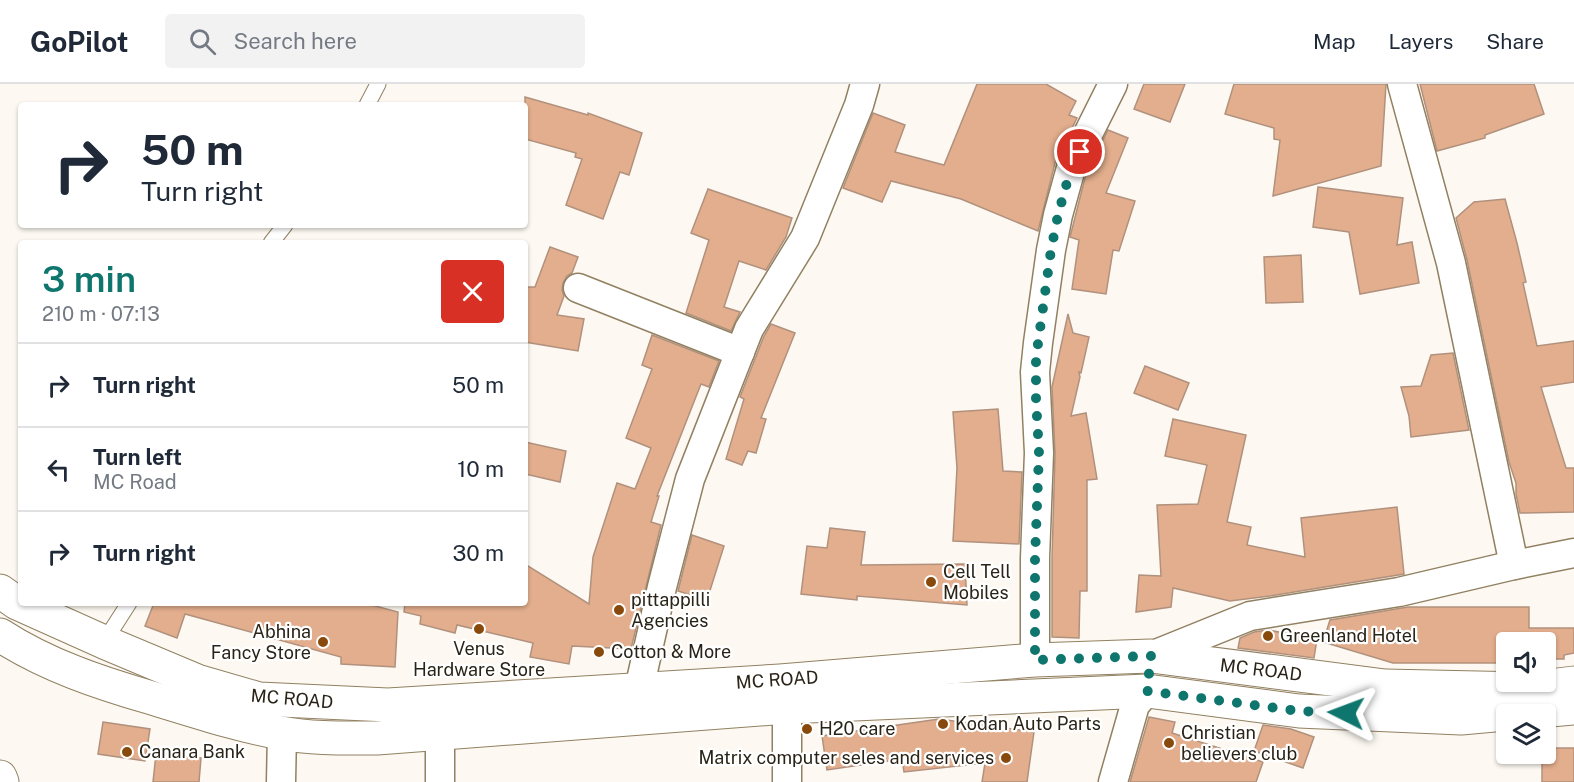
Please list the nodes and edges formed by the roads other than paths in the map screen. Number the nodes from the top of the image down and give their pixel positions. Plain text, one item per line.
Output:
1 (378, 84) edge
2 (864, 84) edge
3 (1113, 84) edge
4 (1402, 84) edge
5 (369, 102) edge
6 (283, 228) edge
7 (273, 240) edge
8 (579, 288) dead end
9 (740, 352) junction
10 (1574, 553) edge
11 (1514, 565) junction
12 (31, 606) edge
13 (127, 606) edge
14 (0, 635) edge
15 (104, 642) junction
16 (1151, 656) junction
17 (1035, 660) junction
18 (1574, 683) edge
19 (639, 689) junction
20 (1147, 691) junction
21 (787, 707) junction
22 (1574, 708) edge
23 (282, 733) junction
24 (440, 733) junction
25 (0, 777) edge
26 (2, 782) edge
27 (281, 782) edge
28 (440, 782) edge
29 (787, 782) edge
30 (1113, 782) edge

1 - 5 lane
2 - 9 street
3 - 17 street
4 - 11 street
6 - 7 lane
8 - 9 street
9 - 19 street
10 - 11 street
11 - 16 street
12 - 15 main road, MC ROAD
13 - 15 lane
14 - 23 main road, MC ROAD
15 - 19 main road, MC ROAD
16 - 17 main road, MC ROAD
16 - 18 main road, MC ROAD
16 - 20 main road
17 - 19 main road, MC ROAD
20 - 21 main road, MC ROAD
20 - 22 main road, MC ROAD
20 - 30 street
21 - 24 main road, MC ROAD
21 - 29 street
23 - 24 main road, MC ROAD
23 - 27 street
24 - 28 street
25 - 26 main road

